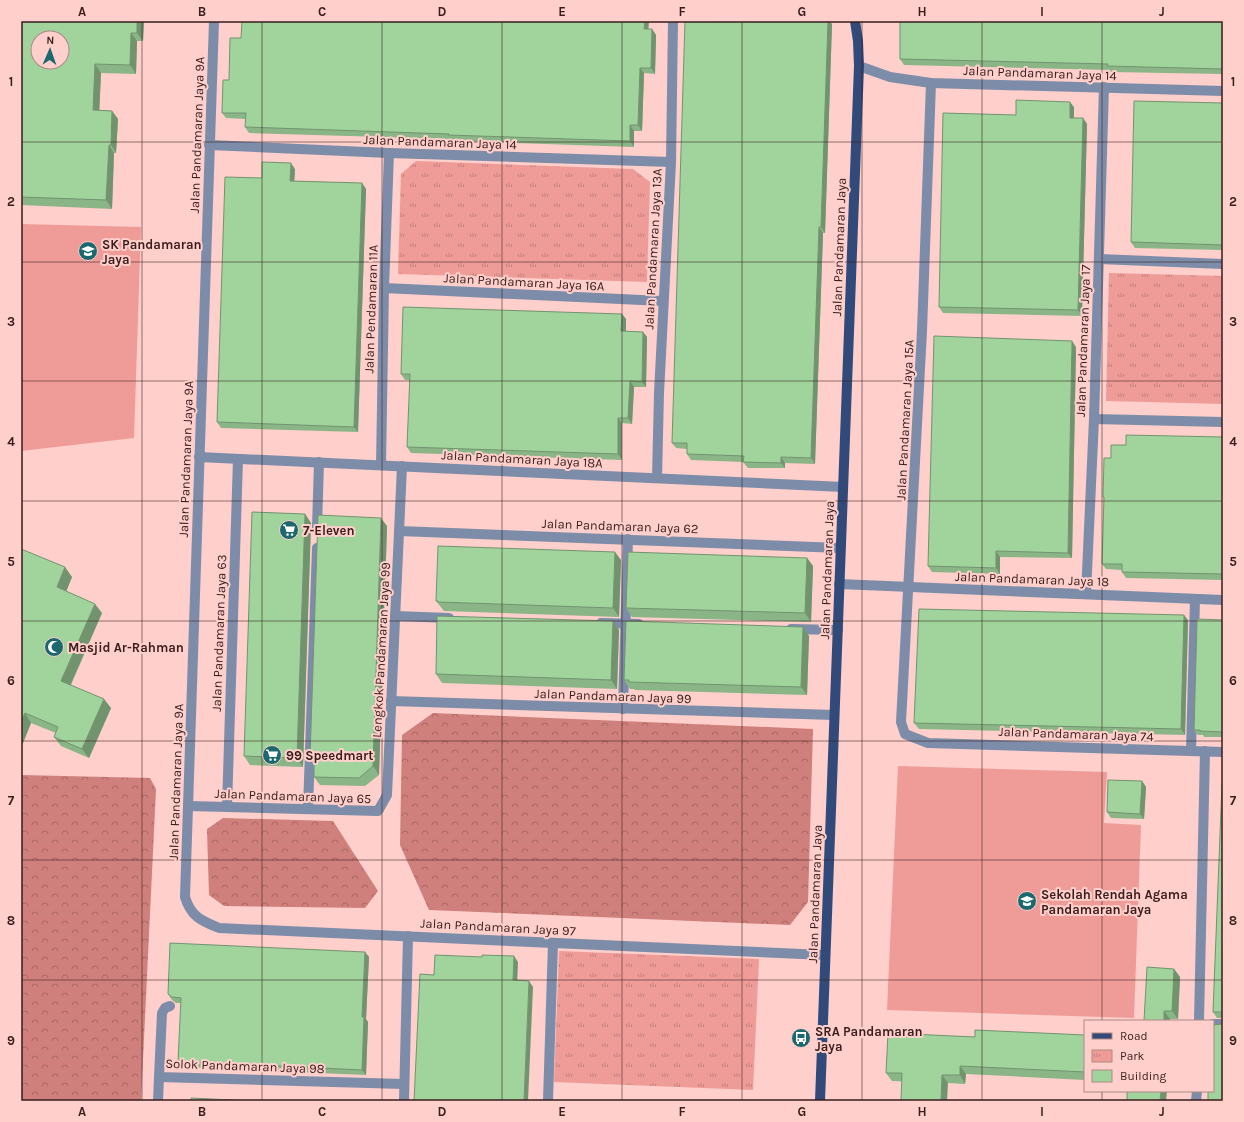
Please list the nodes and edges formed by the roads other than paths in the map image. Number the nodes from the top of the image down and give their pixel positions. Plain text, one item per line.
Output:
1 (214, 21) edge
2 (673, 21) edge
3 (855, 21) edge
4 (859, 66) junction
5 (931, 83) junction
6 (1104, 88) junction
7 (1223, 91) edge
8 (209, 145) junction
9 (389, 153) junction
10 (671, 162) junction
11 (1099, 259) junction
12 (1223, 264) edge
13 (384, 288) junction
14 (663, 301) junction
15 (1094, 419) junction
16 (1223, 422) edge
17 (200, 457) junction
18 (238, 459) junction
19 (320, 462) junction
20 (381, 465) junction
21 (402, 466) junction
22 (657, 478) junction
23 (843, 487) junction
24 (399, 531) junction
25 (628, 539) junction
26 (840, 548) junction
27 (839, 584) junction
28 (909, 587) junction
29 (1086, 594) junction
30 (1195, 599) junction
31 (1223, 600) edge
32 (395, 616) junction
33 (459, 618) edge
34 (594, 623) edge
35 (625, 624) junction
36 (649, 624) edge
37 (783, 629) edge
38 (838, 630) junction
39 (391, 702) junction
40 (623, 709) junction
41 (834, 715) junction
42 (928, 743) joint
43 (1192, 750) junction
44 (1205, 751) junction
45 (1223, 752) edge
46 (387, 795) joint
47 (188, 806) junction
48 (227, 807) junction
49 (308, 809) junction
50 (185, 897) joint
51 (408, 936) junction
52 (553, 943) junction
53 (825, 954) junction
54 (170, 1006) edge
55 (1198, 1020) edge
56 (159, 1077) junction
57 (404, 1084) junction
58 (158, 1101) edge
59 (404, 1101) edge
60 (548, 1101) edge
61 (556, 1101) edge
62 (820, 1101) edge

1 - 8 street, Jalan Pandamaran Jaya 9A
2 - 10 street, Jalan Pandamaran Jaya 13A
3 - 4 main road, Jalan Pandamaran Jaya
4 - 5 street, Jalan Pandamaran Jaya 14
4 - 23 main road, Jalan Pandamaran Jaya
5 - 6 street, Jalan Pandamaran Jaya 14
5 - 28 street, Jalan Pandamaran Jaya 15A
6 - 7 street, Jalan Pandamaran Jaya 14
6 - 11 street, Jalan Pandamaran Jaya 17
8 - 9 street, Jalan Pandamaran Jaya 14
8 - 17 street, Jalan Pandamaran Jaya 9A
9 - 10 street, Jalan Pandamaran Jaya 14
9 - 13 street, Jalan Pendamaran 11A
10 - 14 street, Jalan Pandamaran Jaya 13A
11 - 12 street
11 - 15 street, Jalan Pandamaran Jaya 17
13 - 14 street, Jalan Pandamaran Jaya 16A
13 - 20 street, Jalan Pendamaran 11A
14 - 22 street, Jalan Pandamaran Jaya 13A
15 - 16 street
15 - 29 street, Jalan Pandamaran Jaya 17
17 - 18 street, Jalan Pandamaran Jaya 18A
17 - 47 street, Jalan Pandamaran Jaya 9A
18 - 19 street, Jalan Pandamaran Jaya 18A
18 - 48 street, Jalan Pandamaran Jaya 63
19 - 20 street, Jalan Pandamaran Jaya 18A
19 - 49 street
20 - 21 street, Jalan Pandamaran Jaya 18A
21 - 22 street, Jalan Pandamaran Jaya 18A
21 - 24 street, Lengkok Pandamaran Jaya 99
22 - 23 street, Jalan Pandamaran Jaya 18A
23 - 26 main road, Jalan Pandamaran Jaya
24 - 25 street, Jalan Pandamaran Jaya 62
24 - 32 street, Lengkok Pandamaran Jaya 99
25 - 26 street, Jalan Pandamaran Jaya 62
25 - 35 street
26 - 27 main road, Jalan Pandamaran Jaya
27 - 28 street, Jalan Pandamaran Jaya 18
27 - 38 main road, Jalan Pandamaran Jaya
28 - 29 street, Jalan Pandamaran Jaya 18
28 - 42 street, Jalan Pandamaran Jaya 15A
29 - 30 street, Jalan Pandamaran Jaya 18
30 - 31 street, Jalan Pandamaran Jaya 18
30 - 43 street
32 - 33 street
32 - 39 street, Lengkok Pandamaran Jaya 99
34 - 35 street
35 - 36 street
35 - 40 street
37 - 38 street
38 - 41 main road, Jalan Pandamaran Jaya
39 - 40 street, Jalan Pandamaran Jaya 99
39 - 46 street, Lengkok Pandamaran Jaya 99
40 - 41 street, Jalan Pandamaran Jaya 99
41 - 53 main road, Jalan Pandamaran Jaya
42 - 43 street, Jalan Pandamaran Jaya 74
43 - 44 street, Jalan Pandamaran Jaya 74
44 - 45 street, Jalan Pandamaran Jaya 74
44 - 55 street
46 - 49 street, Jalan Pandamaran Jaya 65
47 - 48 street, Jalan Pandamaran Jaya 65
47 - 50 street, Jalan Pandamaran Jaya 9A
48 - 49 street, Jalan Pandamaran Jaya 65
50 - 51 street, Jalan Pandamaran Jaya 97
51 - 52 street, Jalan Pandamaran Jaya 97
51 - 57 street
52 - 53 street, Jalan Pandamaran Jaya 97
52 - 60 street
53 - 62 main road, Jalan Pandamaran Jaya
54 - 56 street, Solok Pandamaran Jaya 98
56 - 57 street, Solok Pandamaran Jaya 98
56 - 58 street
57 - 59 street
60 - 61 street

